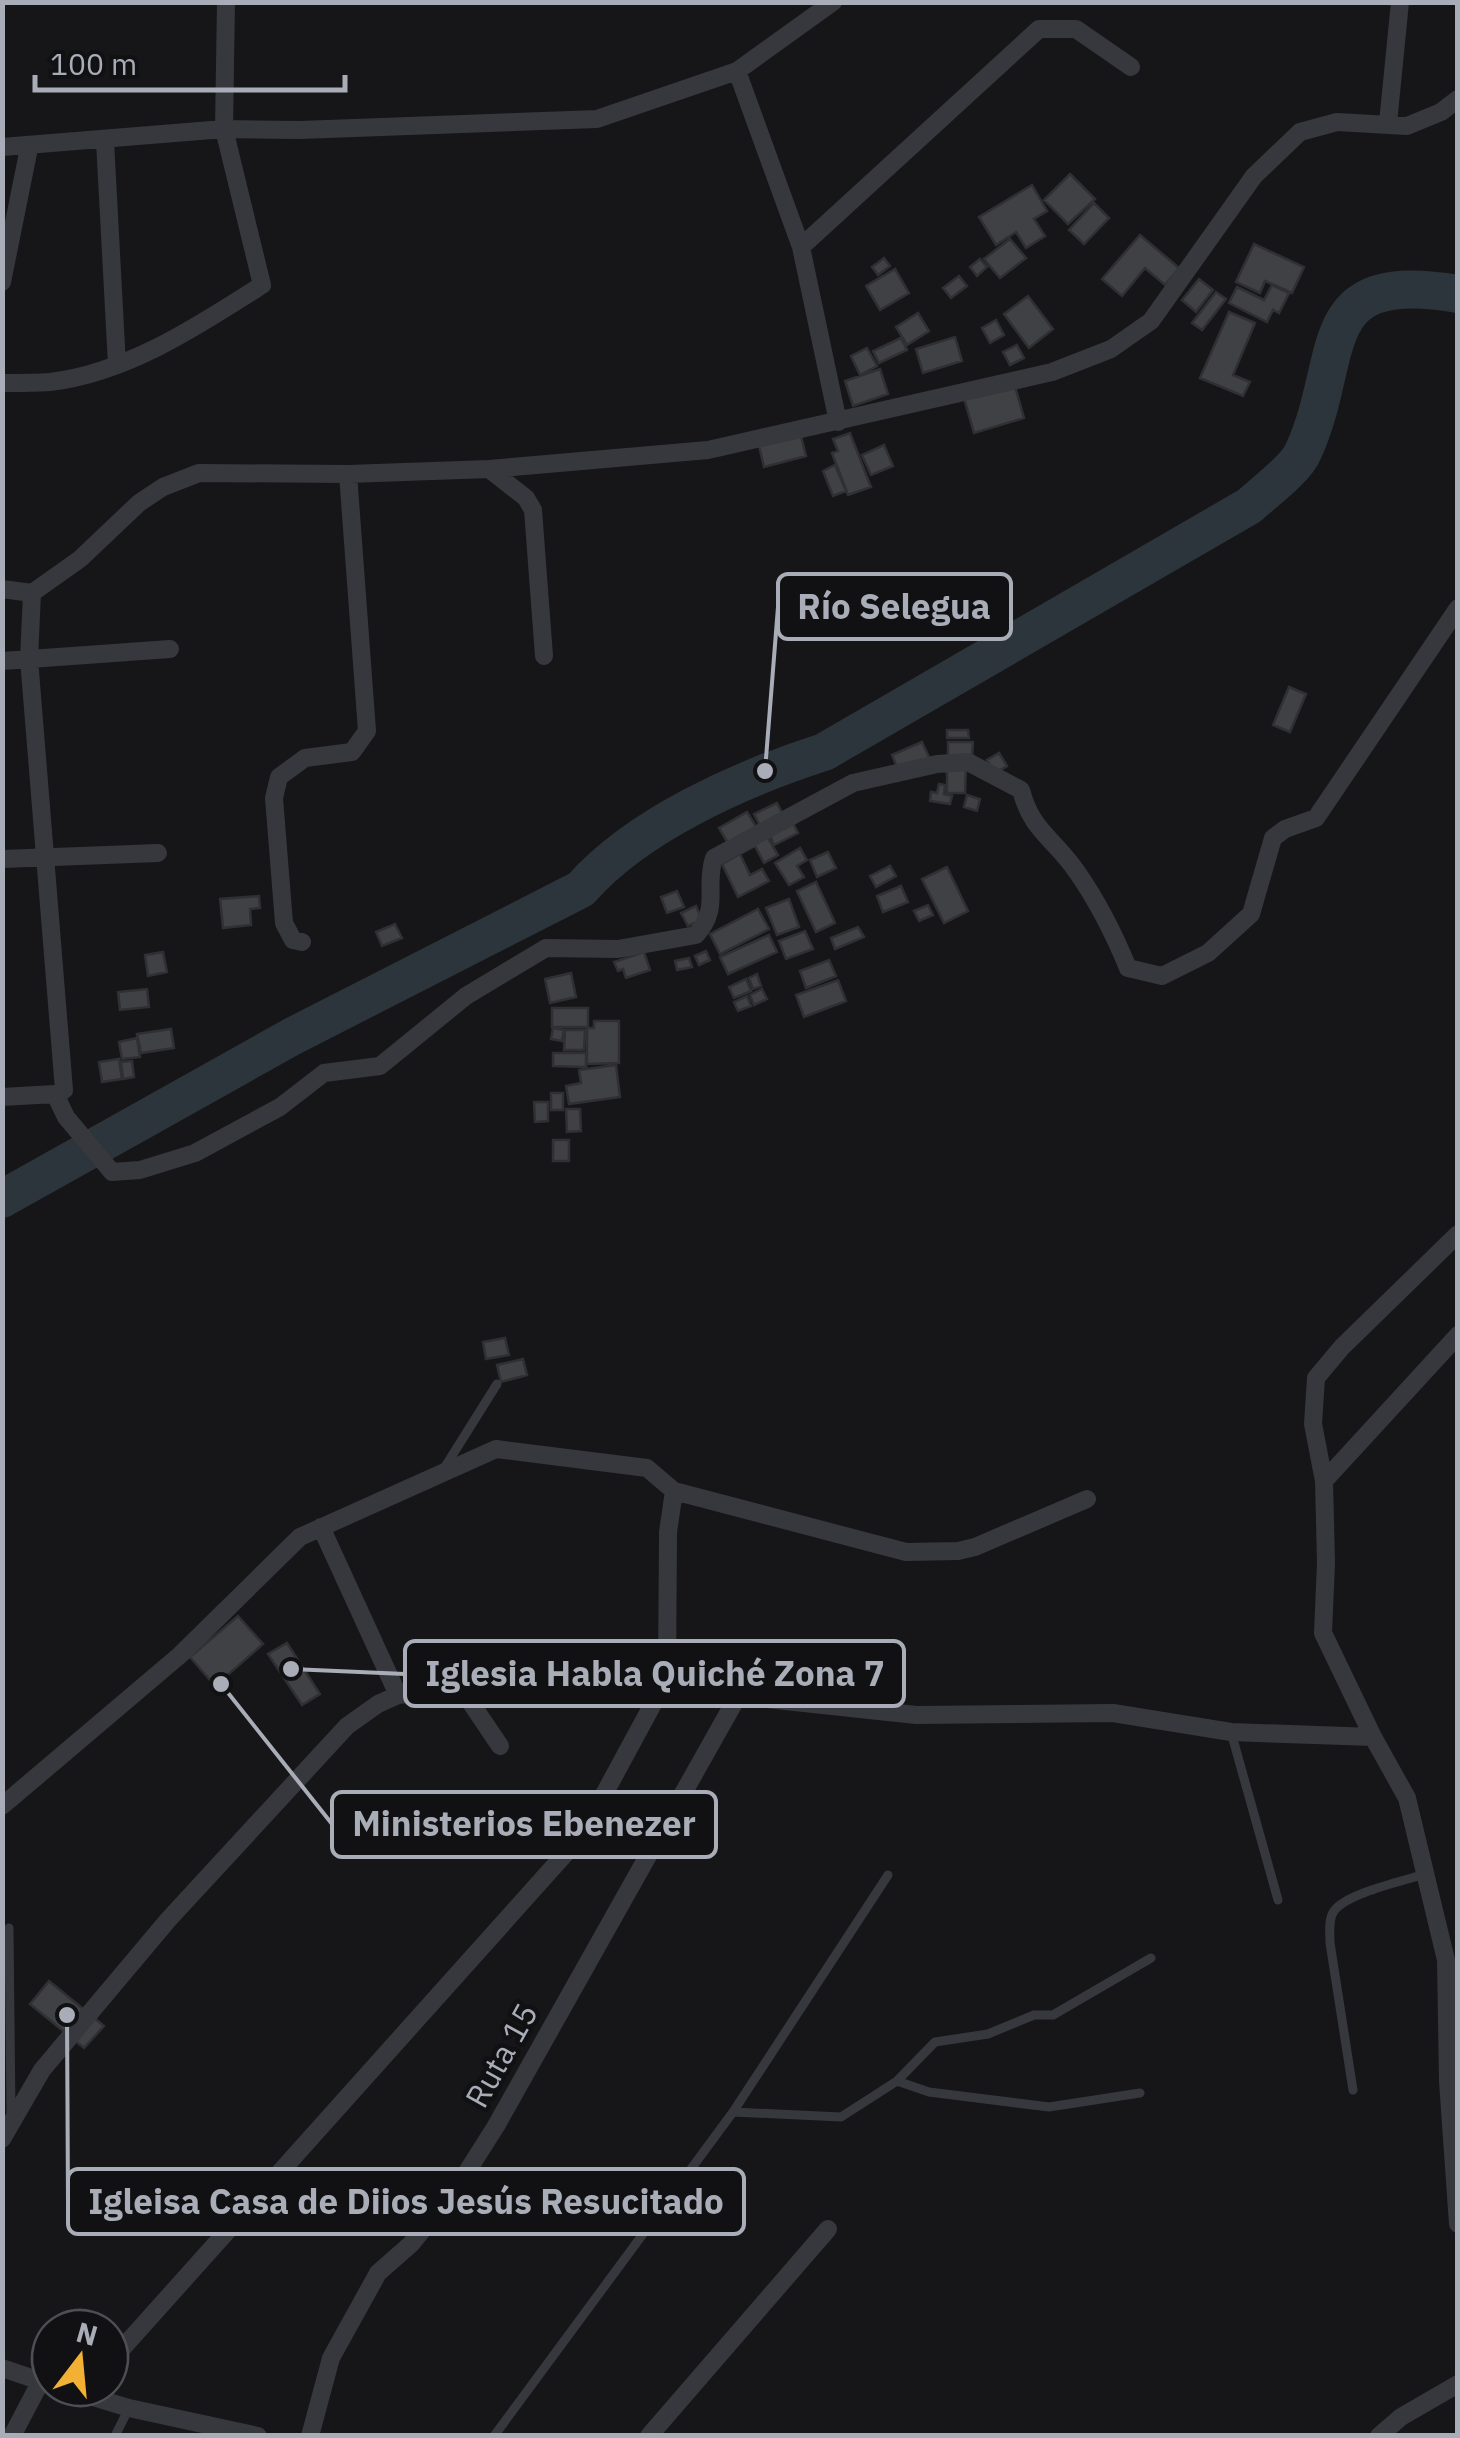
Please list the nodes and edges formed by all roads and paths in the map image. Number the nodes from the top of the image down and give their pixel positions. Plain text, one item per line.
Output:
1 (226, 2) edge
2 (833, 2) edge
3 (1400, 2) edge
4 (1130, 67) dead end
5 (737, 70) junction
6 (1458, 99) edge
7 (1388, 123) junction
8 (224, 128) junction
9 (105, 141) junction
10 (2, 147) edge
11 (28, 148) junction
12 (801, 247) junction
13 (2, 282) edge
14 (117, 365) junction
15 (2, 383) edge
16 (838, 422) junction
17 (489, 469) junction
18 (348, 474) junction
19 (2, 588) edge
20 (32, 592) junction
21 (1458, 608) edge
22 (170, 649) dead end
23 (544, 656) dead end
24 (29, 659) junction
25 (2, 661) edge
26 (158, 853) dead end
27 (44, 855) junction
28 (2, 858) edge
29 (302, 942) dead end
30 (54, 1094) junction
31 (2, 1097) edge
32 (1458, 1234) edge
33 (1458, 1335) edge
34 (497, 1384) dead end
35 (442, 1472) junction
36 (1324, 1481) junction
37 (674, 1490) junction
38 (1087, 1498) dead end
39 (321, 1527) junction
40 (666, 1678) junction
41 (739, 1694) junction
42 (398, 1695) junction
43 (1230, 1732) junction
44 (1373, 1738) junction
45 (500, 1746) dead end
46 (2, 1806) edge
47 (1425, 1874) junction
48 (888, 1875) dead end
49 (1278, 1900) dead end
50 (9, 1928) dead end
51 (1151, 1958) dead end
52 (897, 2081) junction
53 (1354, 2090) dead end
54 (1140, 2093) dead end
55 (6, 2102) edge
56 (733, 2112) junction
57 (7, 2131) edge
58 (1458, 2224) edge
59 (828, 2230) dead end
60 (130, 2340) edge
61 (2, 2368) edge
62 (30, 2378) edge
63 (1458, 2384) edge
64 (30, 2407) edge
65 (128, 2408) joint
66 (12, 2436) edge
67 (114, 2436) edge
68 (258, 2436) edge
69 (310, 2436) edge
70 (494, 2436) edge
71 (649, 2436) edge
72 (1379, 2436) edge

1 - 8 street
2 - 5 street
3 - 7 street
4 - 12 street
5 - 8 street
5 - 12 street
6 - 7 street
7 - 16 street
8 - 9 street
8 - 14 street
9 - 11 street
9 - 14 street
10 - 11 street
11 - 13 street
12 - 16 street
14 - 15 street
16 - 17 street
17 - 18 street
17 - 23 street
18 - 20 street
18 - 29 street
19 - 20 street
20 - 24 street
21 - 30 street
22 - 24 street
24 - 25 street
24 - 27 street
26 - 27 street
27 - 28 street
27 - 30 street
30 - 31 street
32 - 36 street
33 - 36 street
34 - 35 lane
35 - 37 street
35 - 39 street
36 - 44 street
37 - 38 street
37 - 40 street
39 - 42 street
39 - 46 street
40 - 41 street
40 - 60 street
41 - 43 street
41 - 69 street, Ruta 15
42 - 45 street
42 - 57 street
43 - 44 street
43 - 49 lane
44 - 47 street
47 - 53 lane
47 - 58 street
48 - 56 lane
50 - 55 lane
51 - 52 lane
52 - 54 lane
52 - 56 lane
55 - 57 lane
56 - 70 lane
59 - 71 street
61 - 62 street
63 - 72 street
64 - 66 street
65 - 67 lane
65 - 68 street

